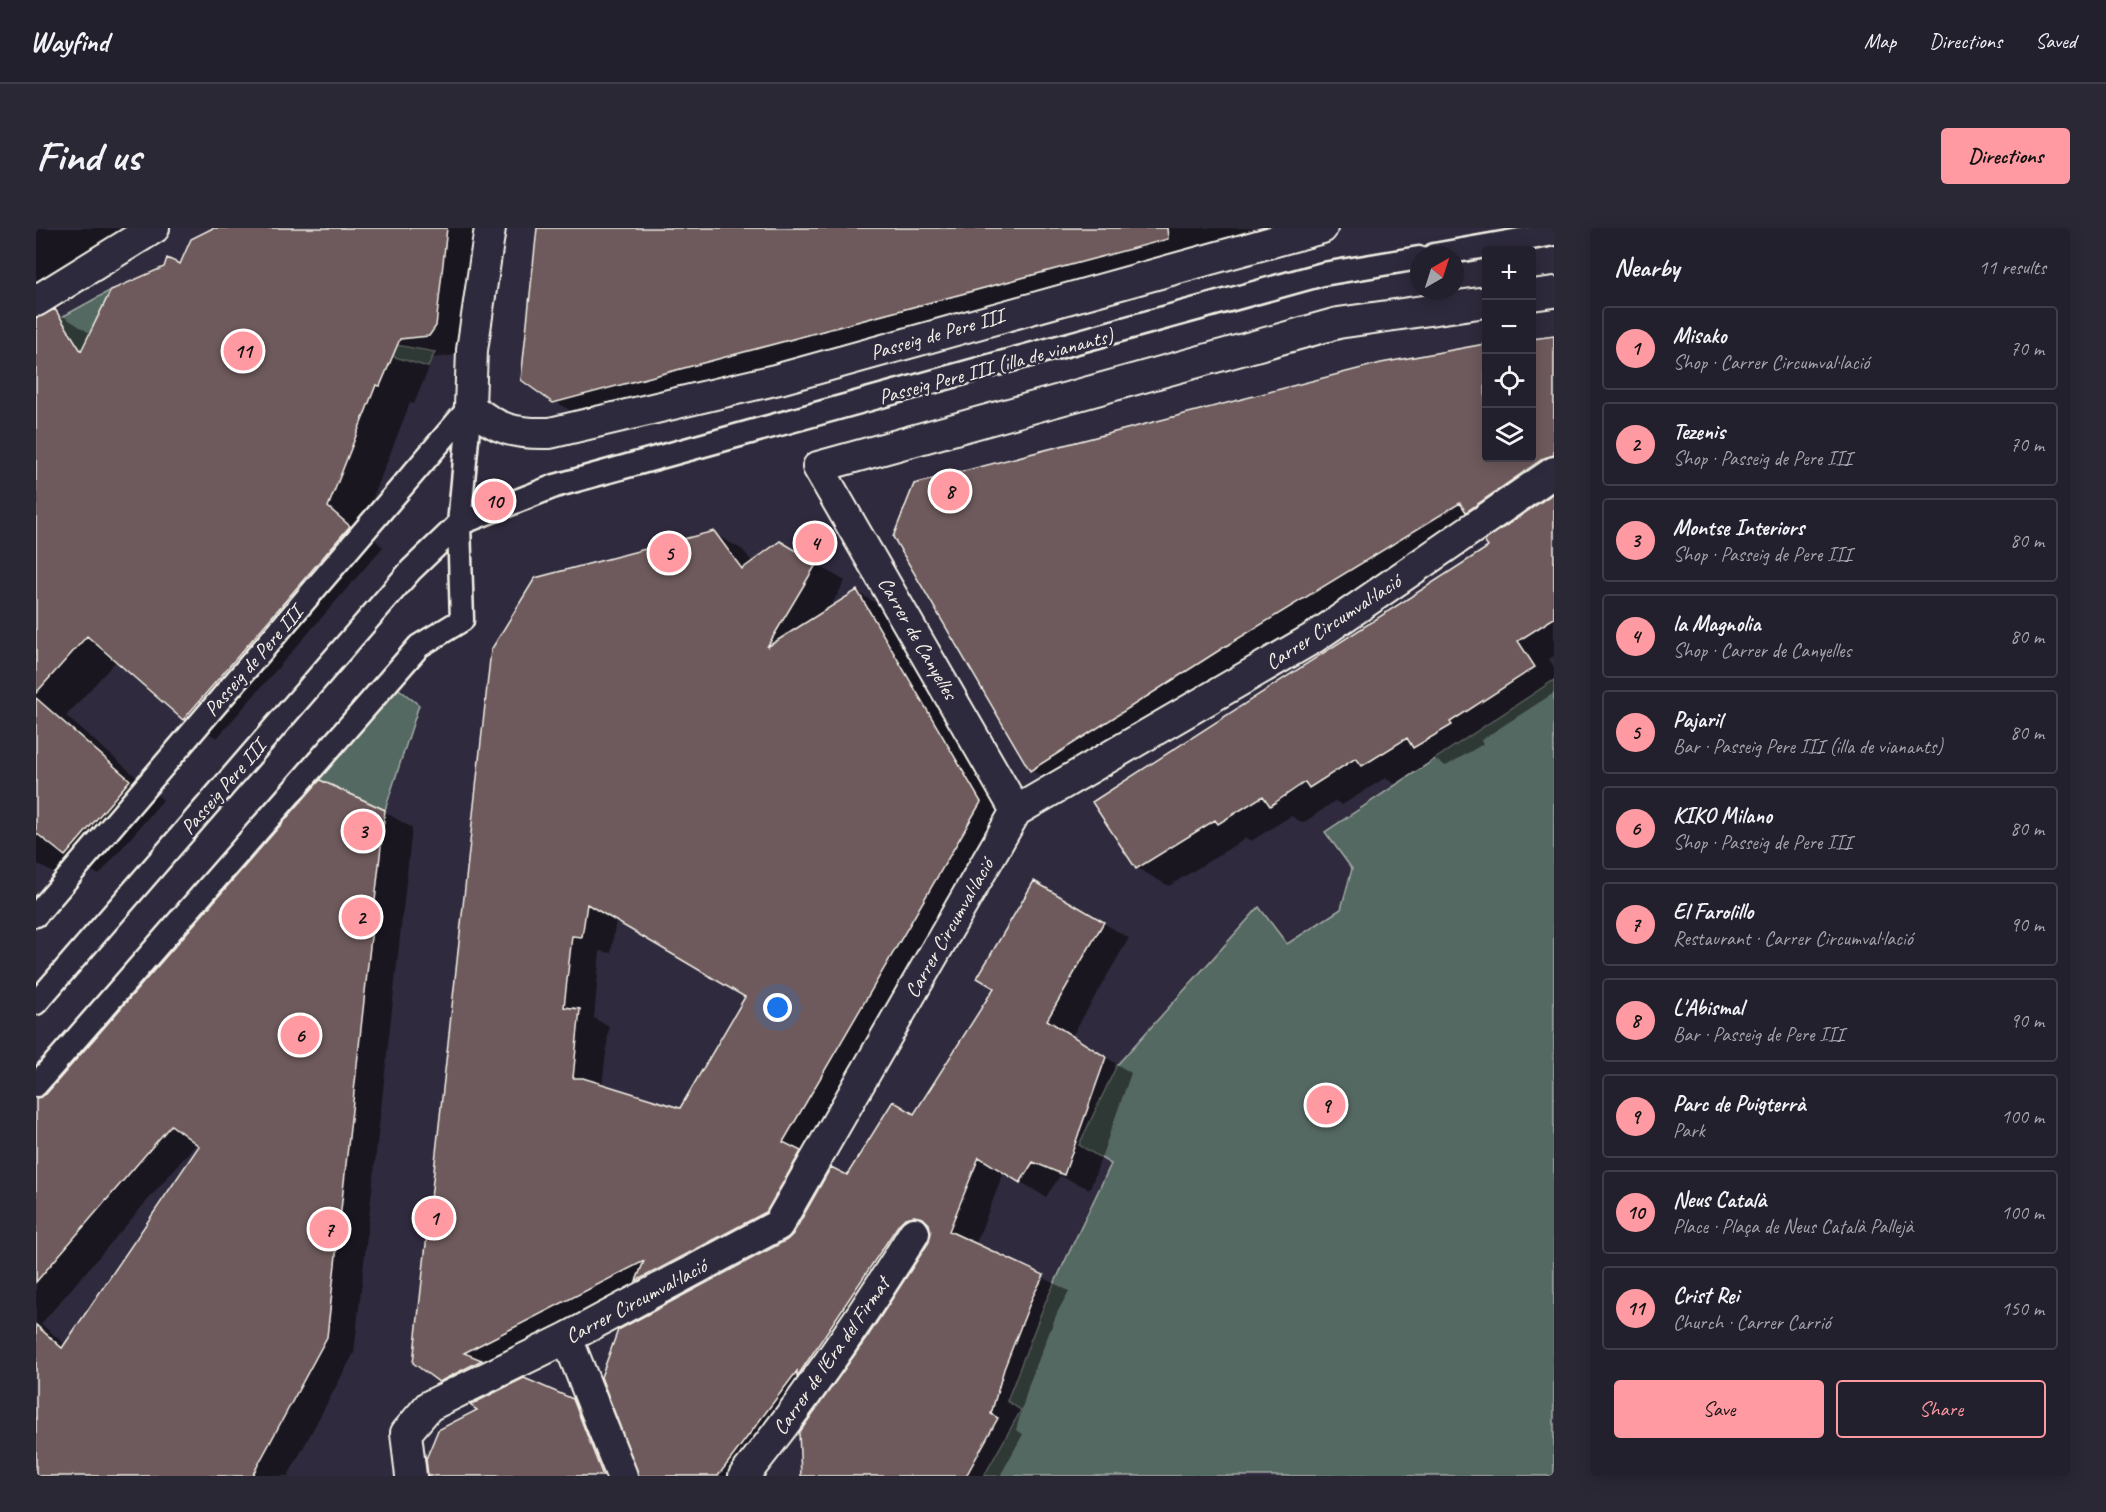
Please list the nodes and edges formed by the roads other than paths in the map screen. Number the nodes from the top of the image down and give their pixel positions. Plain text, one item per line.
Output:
1 (154, 228) edge
2 (490, 228) edge
3 (1322, 228) edge
4 (1554, 234) edge
5 (1464, 250) edge
6 (1410, 260) edge
7 (1554, 292) edge
8 (1536, 294) edge
9 (36, 301) edge
10 (1482, 303) edge
11 (470, 407) junction
12 (1554, 472) edge
13 (459, 524) junction
14 (1016, 811) junction
15 (36, 915) edge
16 (36, 1003) edge
17 (36, 1085) edge
18 (914, 1233) dead end
19 (567, 1338) junction
20 (411, 1476) edge
21 (622, 1476) edge
22 (744, 1476) edge

1 - 9 street
2 - 11 street
3 - 11 street, Passeig de Pere III
4 - 5 street
6 - 13 street, Passeig Pere III (illa de vianants)
7 - 8 street
10 - 14 street, Carrer de Canyelles
11 - 13 street
11 - 15 street, Passeig de Pere III
12 - 14 street, Carrer Circumval·lació
13 - 16 street, Passeig Pere III
13 - 17 street
14 - 19 street, Carrer Circumval·lació
18 - 22 street, Carrer de l'Era del Firmat
19 - 20 street, Carrer Circumval·lació
19 - 21 street

